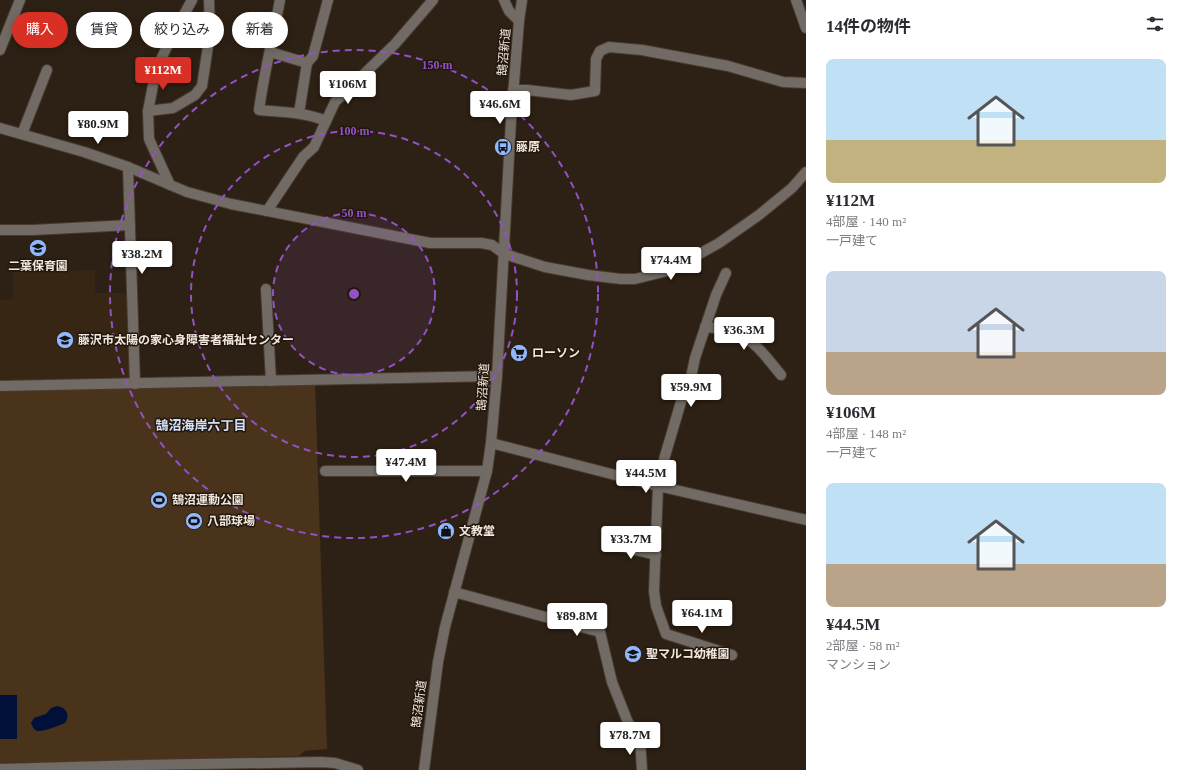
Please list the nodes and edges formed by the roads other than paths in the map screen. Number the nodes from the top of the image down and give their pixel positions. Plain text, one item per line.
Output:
1 (20, 0) edge
2 (192, 0) edge
3 (209, 0) edge
4 (280, 0) edge
5 (328, 0) edge
6 (433, 0) edge
7 (504, 0) edge
8 (522, 0) edge
9 (796, 0) edge
10 (519, 21) junction
11 (806, 28) edge
12 (0, 50) edge
13 (270, 52) junction
14 (307, 63) junction
15 (47, 70) dead end
16 (806, 84) edge
17 (514, 90) junction
18 (148, 111) junction
19 (299, 113) junction
20 (326, 121) junction
21 (0, 128) edge
22 (22, 134) junction
23 (128, 168) junction
24 (806, 172) edge
25 (170, 185) junction
26 (267, 211) junction
27 (130, 225) junction
28 (0, 230) edge
29 (503, 253) junction
30 (726, 273) dead end
31 (266, 289) dead end
32 (706, 327) junction
33 (497, 376) junction
34 (781, 376) dead end
35 (272, 381) junction
36 (134, 384) junction
37 (0, 386) edge
38 (491, 443) junction
39 (325, 471) dead end
40 (487, 471) junction
41 (658, 486) junction
42 (806, 520) edge
43 (611, 544) dead end
44 (656, 555) junction
45 (454, 592) junction
46 (732, 655) dead end
47 (143, 767) edge
48 (0, 769) edge
49 (358, 770) edge
50 (424, 770) edge
51 (642, 770) edge

1 - 12 street
2 - 18 street
3 - 18 street
4 - 13 street
5 - 14 street
6 - 20 street
7 - 10 street
8 - 10 street, 鵠沼新道
9 - 11 street
10 - 17 street, 鵠沼新道
13 - 14 street
13 - 19 street
14 - 19 street
15 - 22 street
16 - 17 street
17 - 29 street, 鵠沼新道
18 - 25 street
19 - 20 street
20 - 26 street
21 - 22 street
22 - 23 street
23 - 25 street
23 - 27 street
24 - 29 street
25 - 26 street
26 - 29 street
27 - 28 street
27 - 36 street
29 - 33 street, 鵠沼新道
30 - 32 street
31 - 35 street
32 - 34 street
32 - 41 street
33 - 35 street
33 - 38 street, 鵠沼新道
35 - 36 street
36 - 37 street
38 - 40 street, 鵠沼新道
38 - 41 street
39 - 40 street
40 - 45 street, 鵠沼新道
41 - 42 street
41 - 44 street
43 - 44 street
44 - 46 street
45 - 50 street, 鵠沼新道
45 - 51 street
47 - 48 street
47 - 49 street

